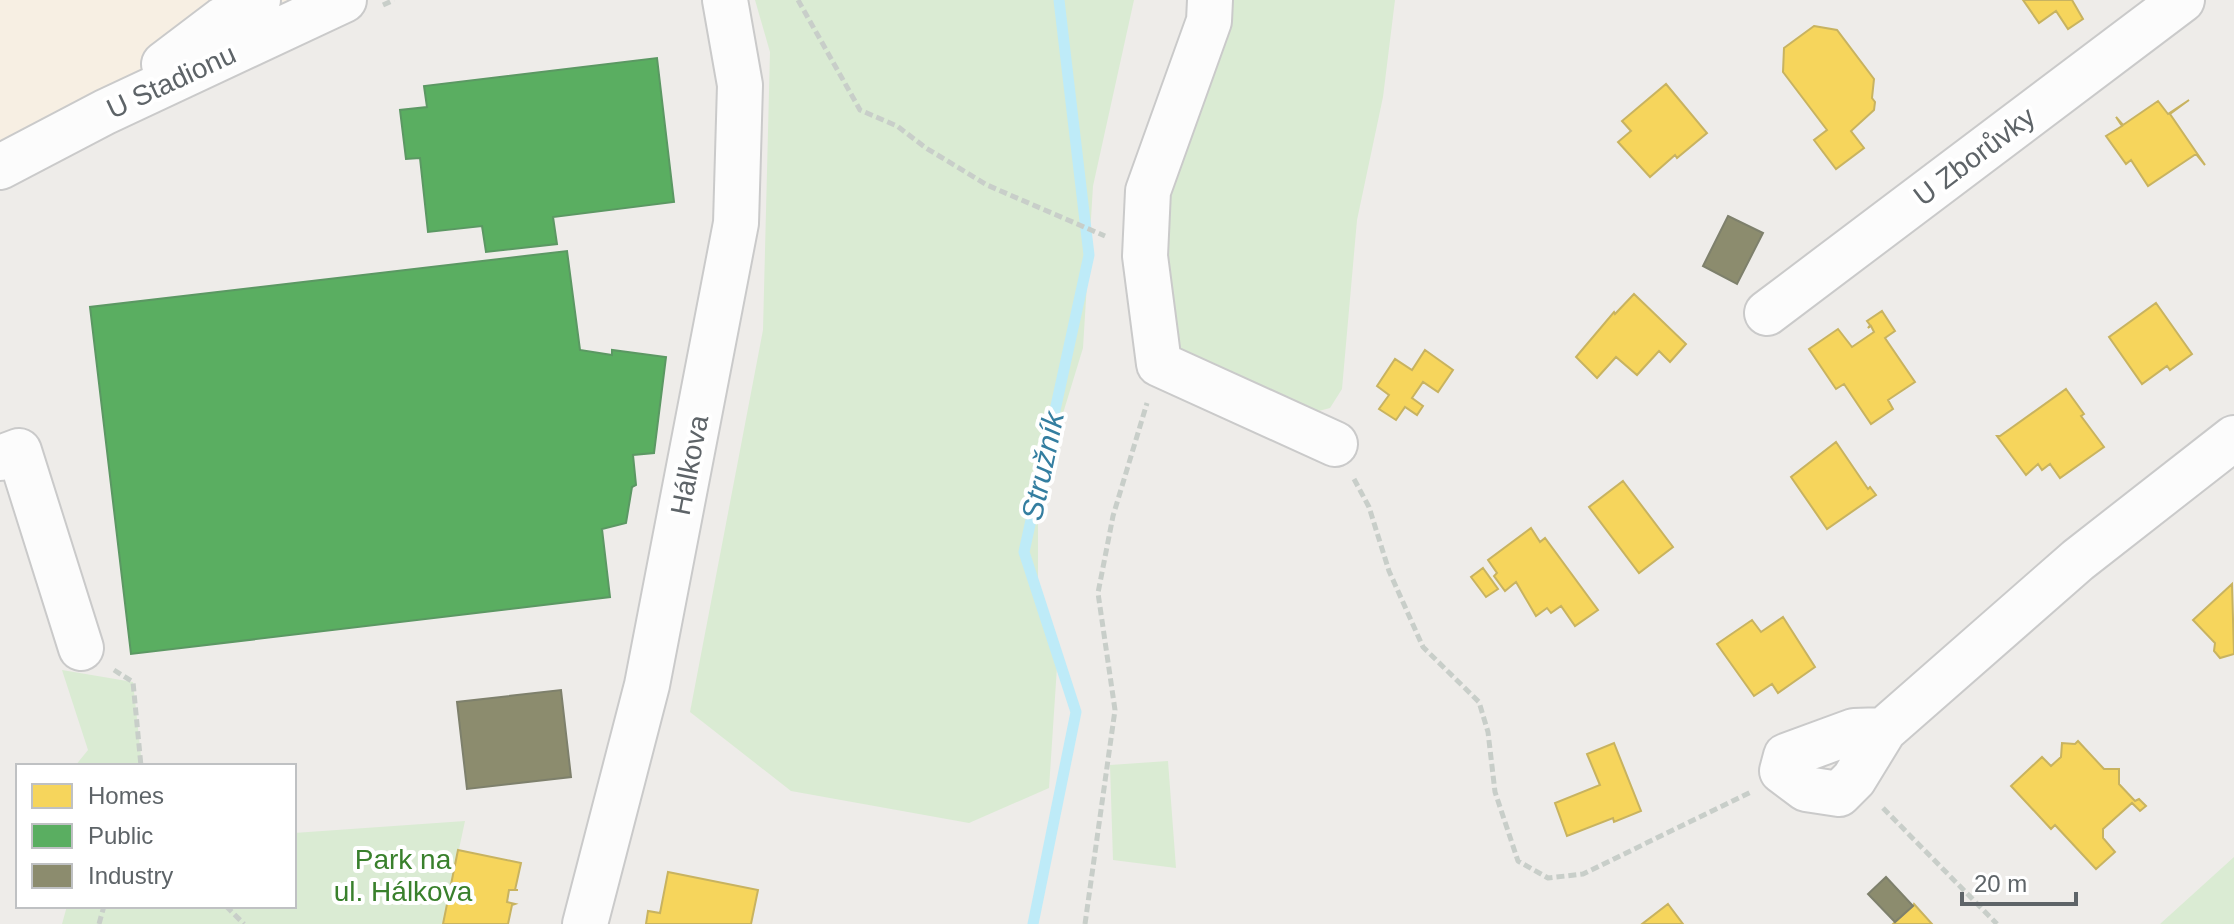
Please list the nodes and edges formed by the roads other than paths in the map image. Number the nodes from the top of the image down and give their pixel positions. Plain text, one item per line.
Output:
1 (258, 0) edge
2 (344, 0) edge
3 (725, 0) edge
4 (1210, 0) edge
5 (2182, 0) edge
6 (105, 112) junction
7 (0, 167) edge
8 (1767, 313) dead end
9 (2234, 438) edge
10 (1335, 444) road end
11 (0, 458) edge
12 (81, 648) road end
13 (1884, 730) junction
14 (585, 924) edge

1 - 6 street
2 - 6 street, U Stadionu
3 - 14 street, Hálkova
4 - 10 street
5 - 8 street, U Zborůvky
6 - 7 street, U Stadionu
9 - 13 street
11 - 12 street
13 - 13 street

